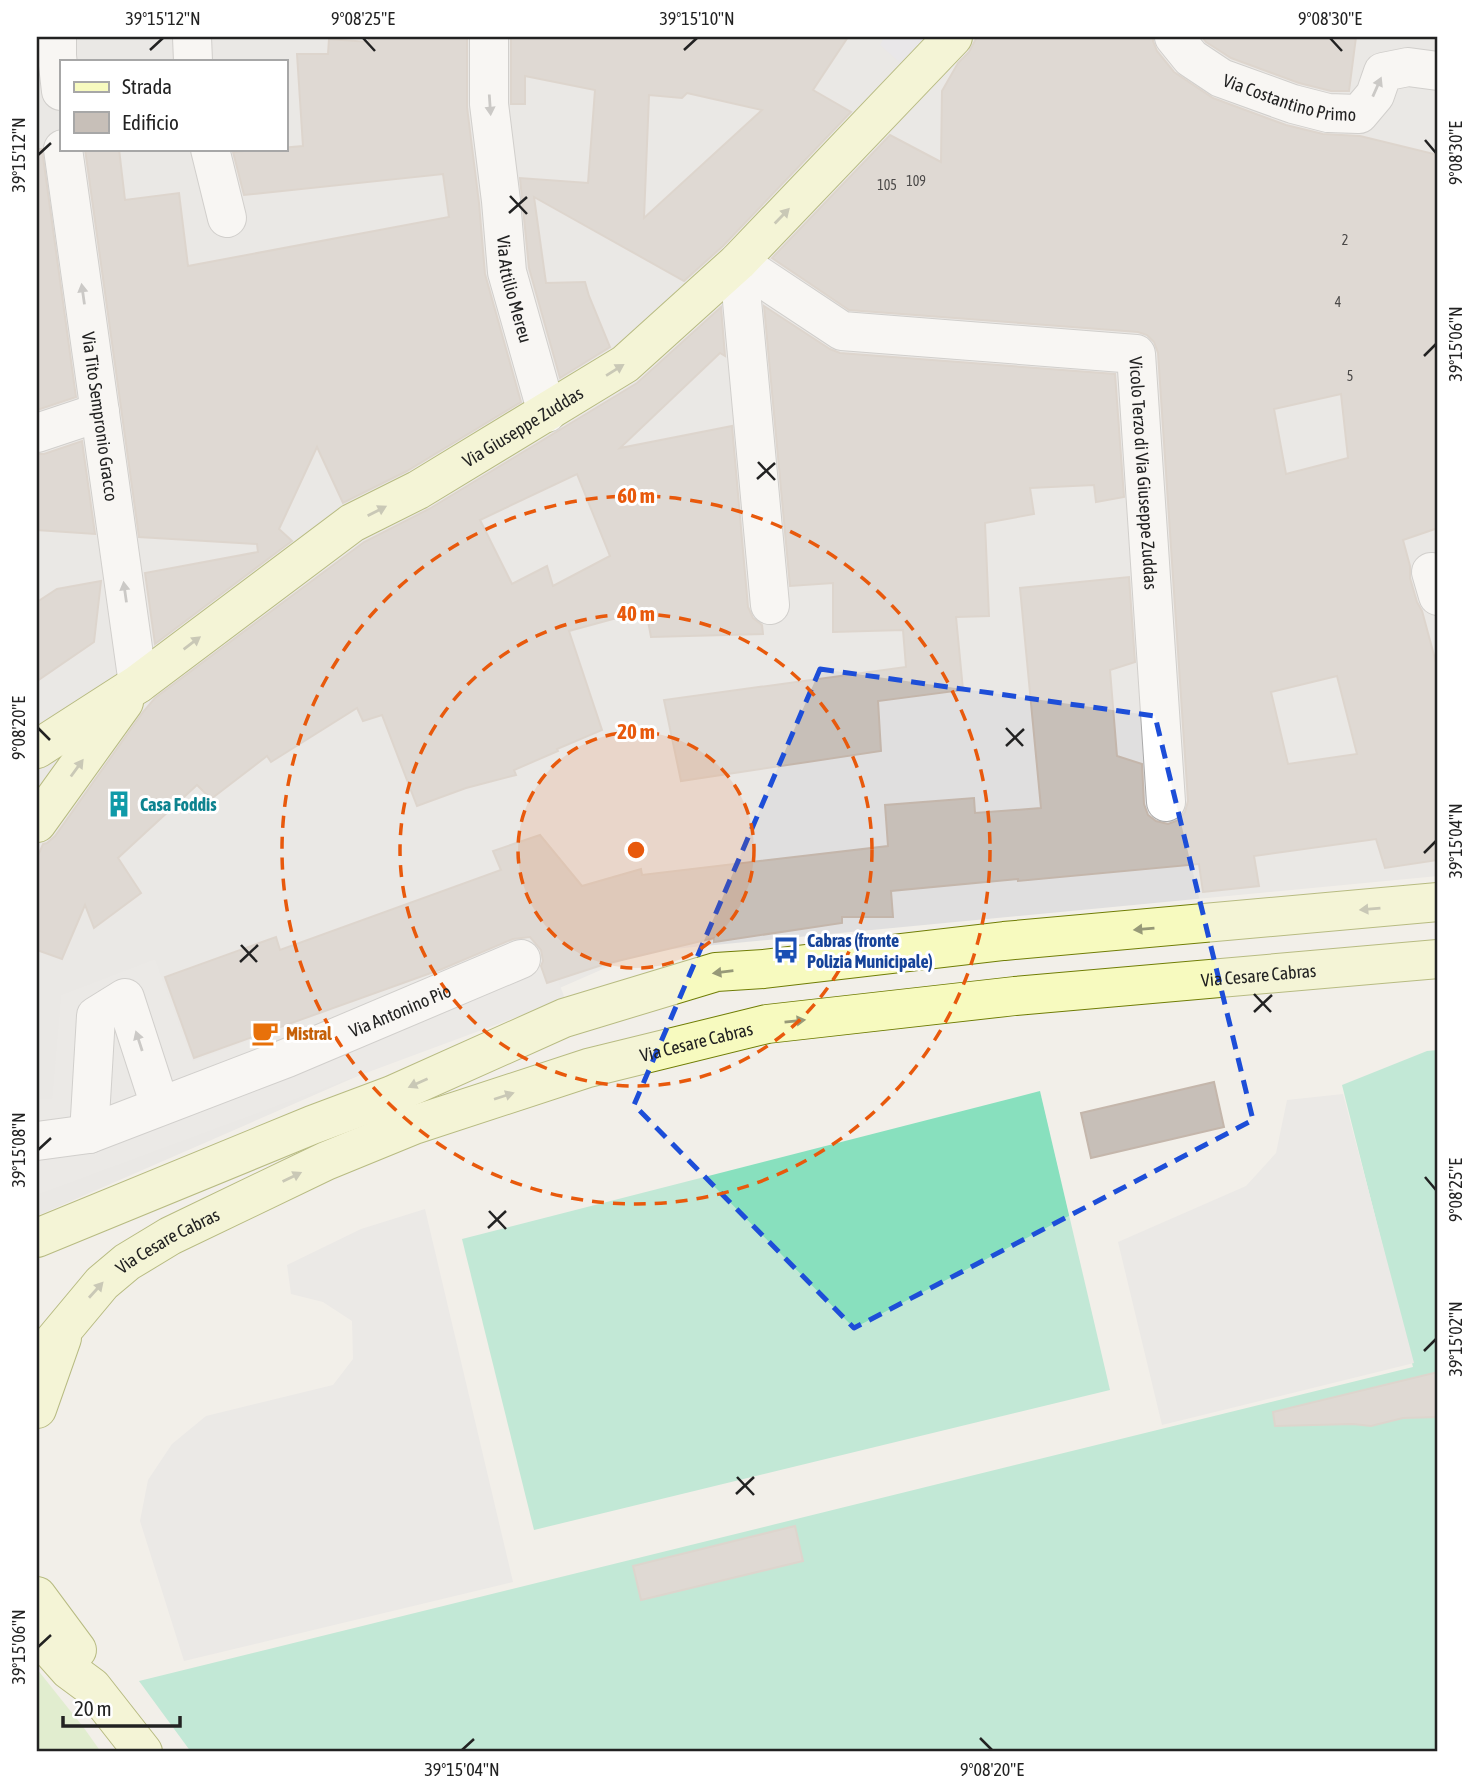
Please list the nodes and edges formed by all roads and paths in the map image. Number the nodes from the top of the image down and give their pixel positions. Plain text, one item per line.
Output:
1 (57, 37) edge
2 (192, 37) edge
3 (489, 37) edge
4 (953, 37) edge
5 (1174, 37) edge
6 (193, 60) edge
7 (1438, 71) edge
8 (60, 82) edge
9 (63, 150) edge
10 (210, 150) edge
11 (227, 218) dead end
12 (748, 269) junction
13 (100, 412) junction
14 (547, 413) junction
15 (37, 433) edge
16 (771, 604) dead end
17 (138, 684) junction
18 (37, 749) edge
19 (1166, 802) dead end
20 (37, 823) edge
21 (1438, 902) edge
22 (1438, 958) edge
23 (521, 959) dead end
24 (160, 1106) junction
25 (89, 1134) junction
26 (37, 1141) edge
27 (37, 1238) edge
28 (67, 1323) junction
29 (37, 1361) edge
30 (37, 1409) edge
31 (37, 1595) edge
32 (37, 1634) edge
33 (92, 1687) junction
34 (143, 1752) edge

1 - 8 street
2 - 6 street
3 -> 14 street, Via Attilio Mereu
12 -> 4 main road, Via Giuseppe Zuddas
5 -> 7 street, Via Costantino Primo
13 -> 9 street, Via Tito Sempronio Gracco
10 - 11 street
14 -> 12 main road, Via Giuseppe Zuddas
12 - 16 street
12 - 19 street, Vicolo Terzo di Via Giuseppe Zuddas
13 - 15 street
17 -> 13 street, Via Tito Sempronio Gracco
17 -> 14 main road, Via Giuseppe Zuddas
17 - 18 main road, Via Giuseppe Zuddas
20 -> 17 main road
21 -> 27 main road
28 -> 22 main road, Via Cesare Cabras
23 - 24 street, Via Antonino Pio
24 - 25 street, Via Antonino Pio
24 -> 25 street
25 - 26 street, Via Antonino Pio
28 - 29 main road, Via Cesare Cabras
28 - 30 main road
31 - 33 main road
32 - 33 main road
33 - 34 main road

